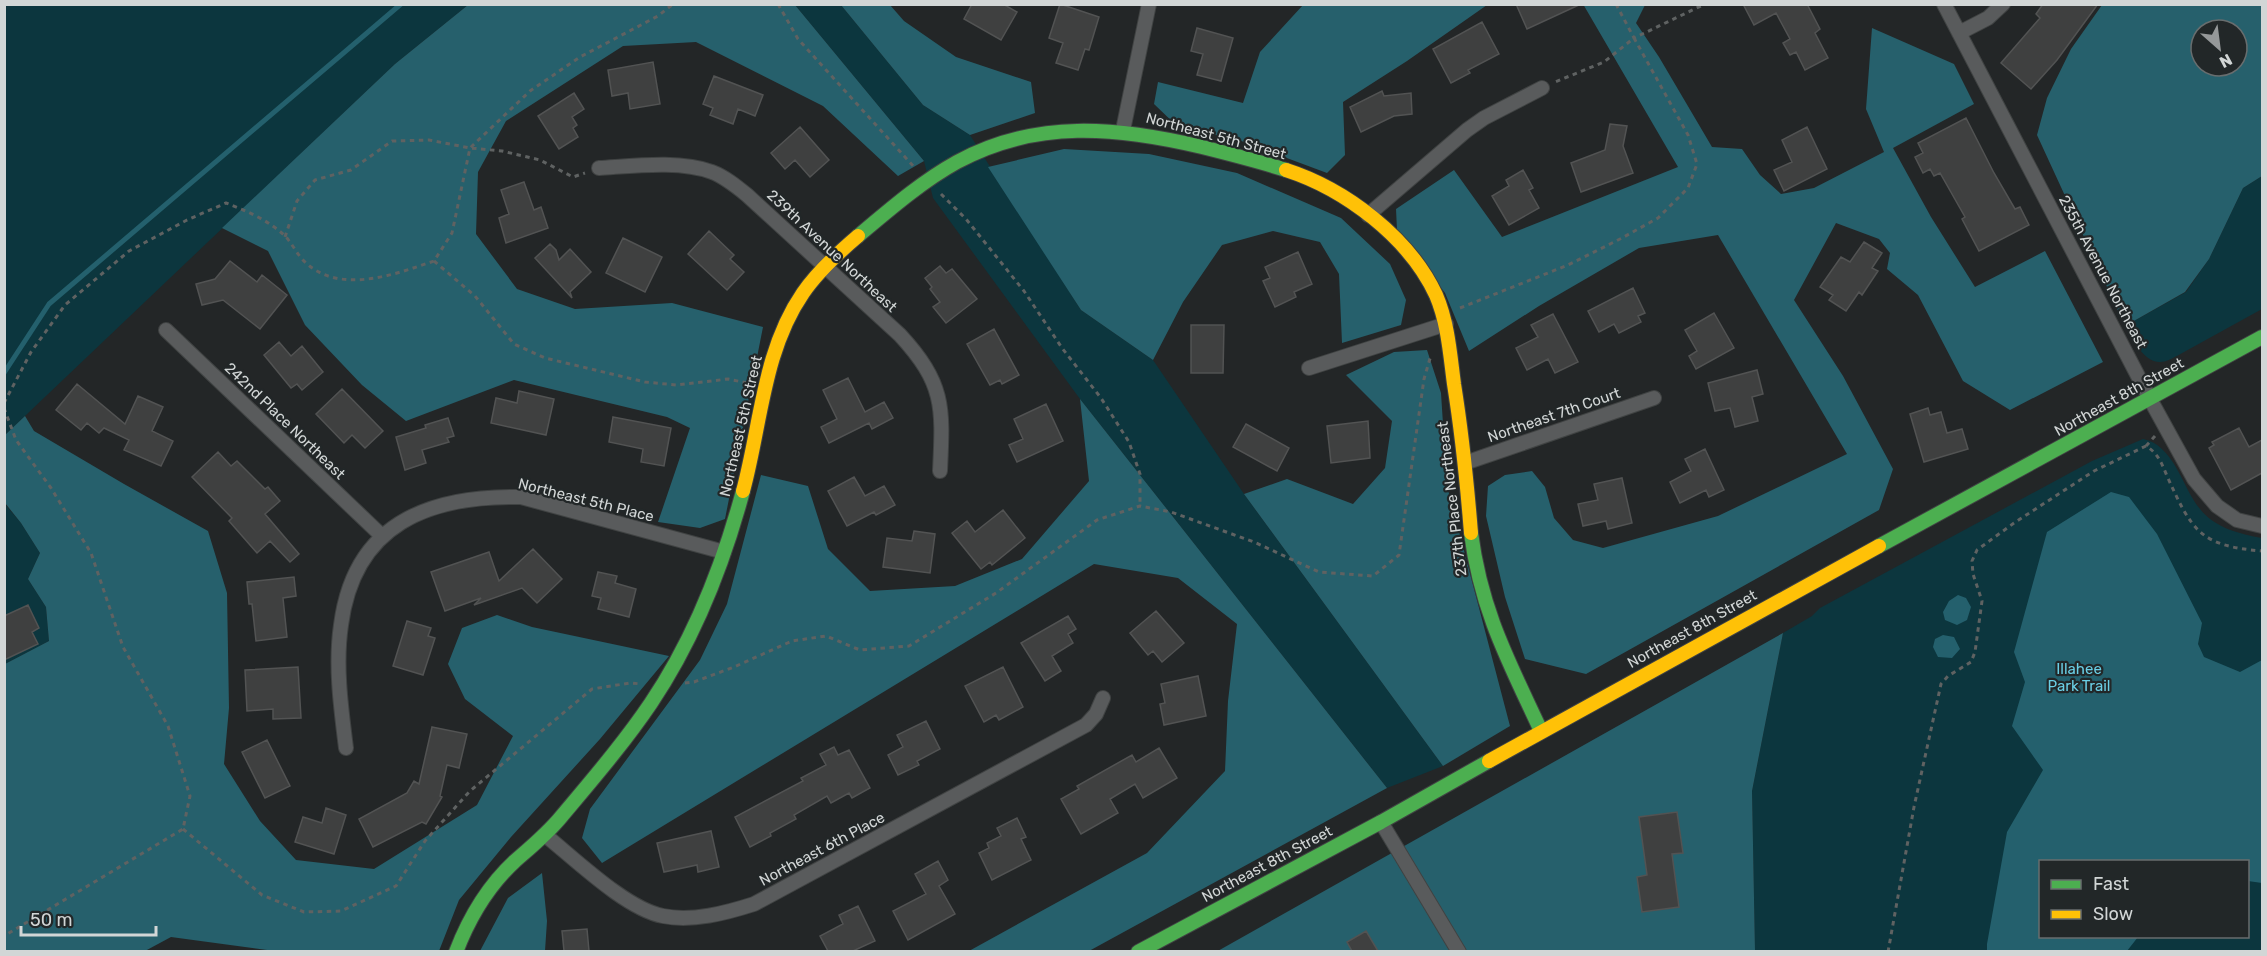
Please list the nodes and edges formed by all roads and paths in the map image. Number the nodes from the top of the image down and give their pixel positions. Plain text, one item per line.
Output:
1 (673, 4) edge
2 (778, 4) edge
3 (1149, 4) edge
4 (1616, 4) edge
5 (1705, 4) edge
6 (1944, 4) edge
7 (2003, 4) edge
8 (1959, 33) junction
9 (1634, 38) junction
10 (1542, 88) joint
11 (1123, 130) junction
12 (471, 148) junction
13 (599, 168) joint
14 (928, 181) junction
15 (1368, 214) junction
16 (285, 237) junction
17 (434, 261) junction
18 (823, 266) junction
19 (1445, 319) junction
20 (166, 330) dead end
21 (2262, 337) edge
22 (1434, 346) dead end
23 (1309, 369) dead end
24 (764, 386) junction
25 (1654, 398) dead end
26 (2150, 399) junction
27 (4, 406) edge
28 (1465, 463) junction
29 (940, 471) dead end
30 (1140, 506) junction
31 (2262, 525) edge
32 (381, 536) junction
33 (2262, 551) edge
34 (724, 552) junction
35 (662, 686) junction
36 (1103, 698) dead end
37 (1541, 731) junction
38 (346, 748) dead end
39 (1381, 822) junction
40 (183, 829) junction
41 (545, 835) junction
42 (4, 936) edge
43 (456, 951) edge
44 (1138, 951) edge
45 (1459, 951) edge
46 (1888, 951) edge

1 - 12 path
2 - 14 path
3 - 11 street
4 - 9 path
5 - 9 path
6 - 8 street, 235th Avenue Northeast
7 - 8 street
8 - 26 street, 235th Avenue Northeast
9 - 10 path
9 - 19 path
10 - 15 street
11 - 14 street, Northeast 5th Street
11 - 15 street, Northeast 5th Street
12 - 13 path
12 - 16 path
12 - 17 path
13 - 18 street, 239th Avenue Northeast
14 - 18 street, Northeast 5th Street
14 - 30 path
15 - 19 street, Northeast 5th Street
16 - 17 path
16 - 27 path
17 - 24 path
18 - 24 street, Northeast 5th Street
18 - 29 street, 239th Avenue Northeast
19 - 23 street
19 - 28 street, 237th Place Northeast
20 - 32 street, 242nd Place Northeast
21 - 26 street, Northeast 8th Street
22 - 30 path
24 - 34 street, Northeast 5th Street
25 - 28 street, Northeast 7th Court
26 - 31 street, 235th Avenue Northeast
26 - 37 street, Northeast 8th Street
27 - 40 path
28 - 37 street, 237th Place Northeast
30 - 35 path
32 - 34 street, Northeast 5th Place
32 - 38 street, Northeast 5th Place
33 - 46 path
34 - 35 street, Northeast 5th Street
35 - 40 path
35 - 41 street, Northeast 5th Street
36 - 41 street, Northeast 6th Place
37 - 39 street, Northeast 8th Street
39 - 44 street, Northeast 8th Street
39 - 45 street
40 - 42 path
41 - 43 street, Northeast 5th Street

